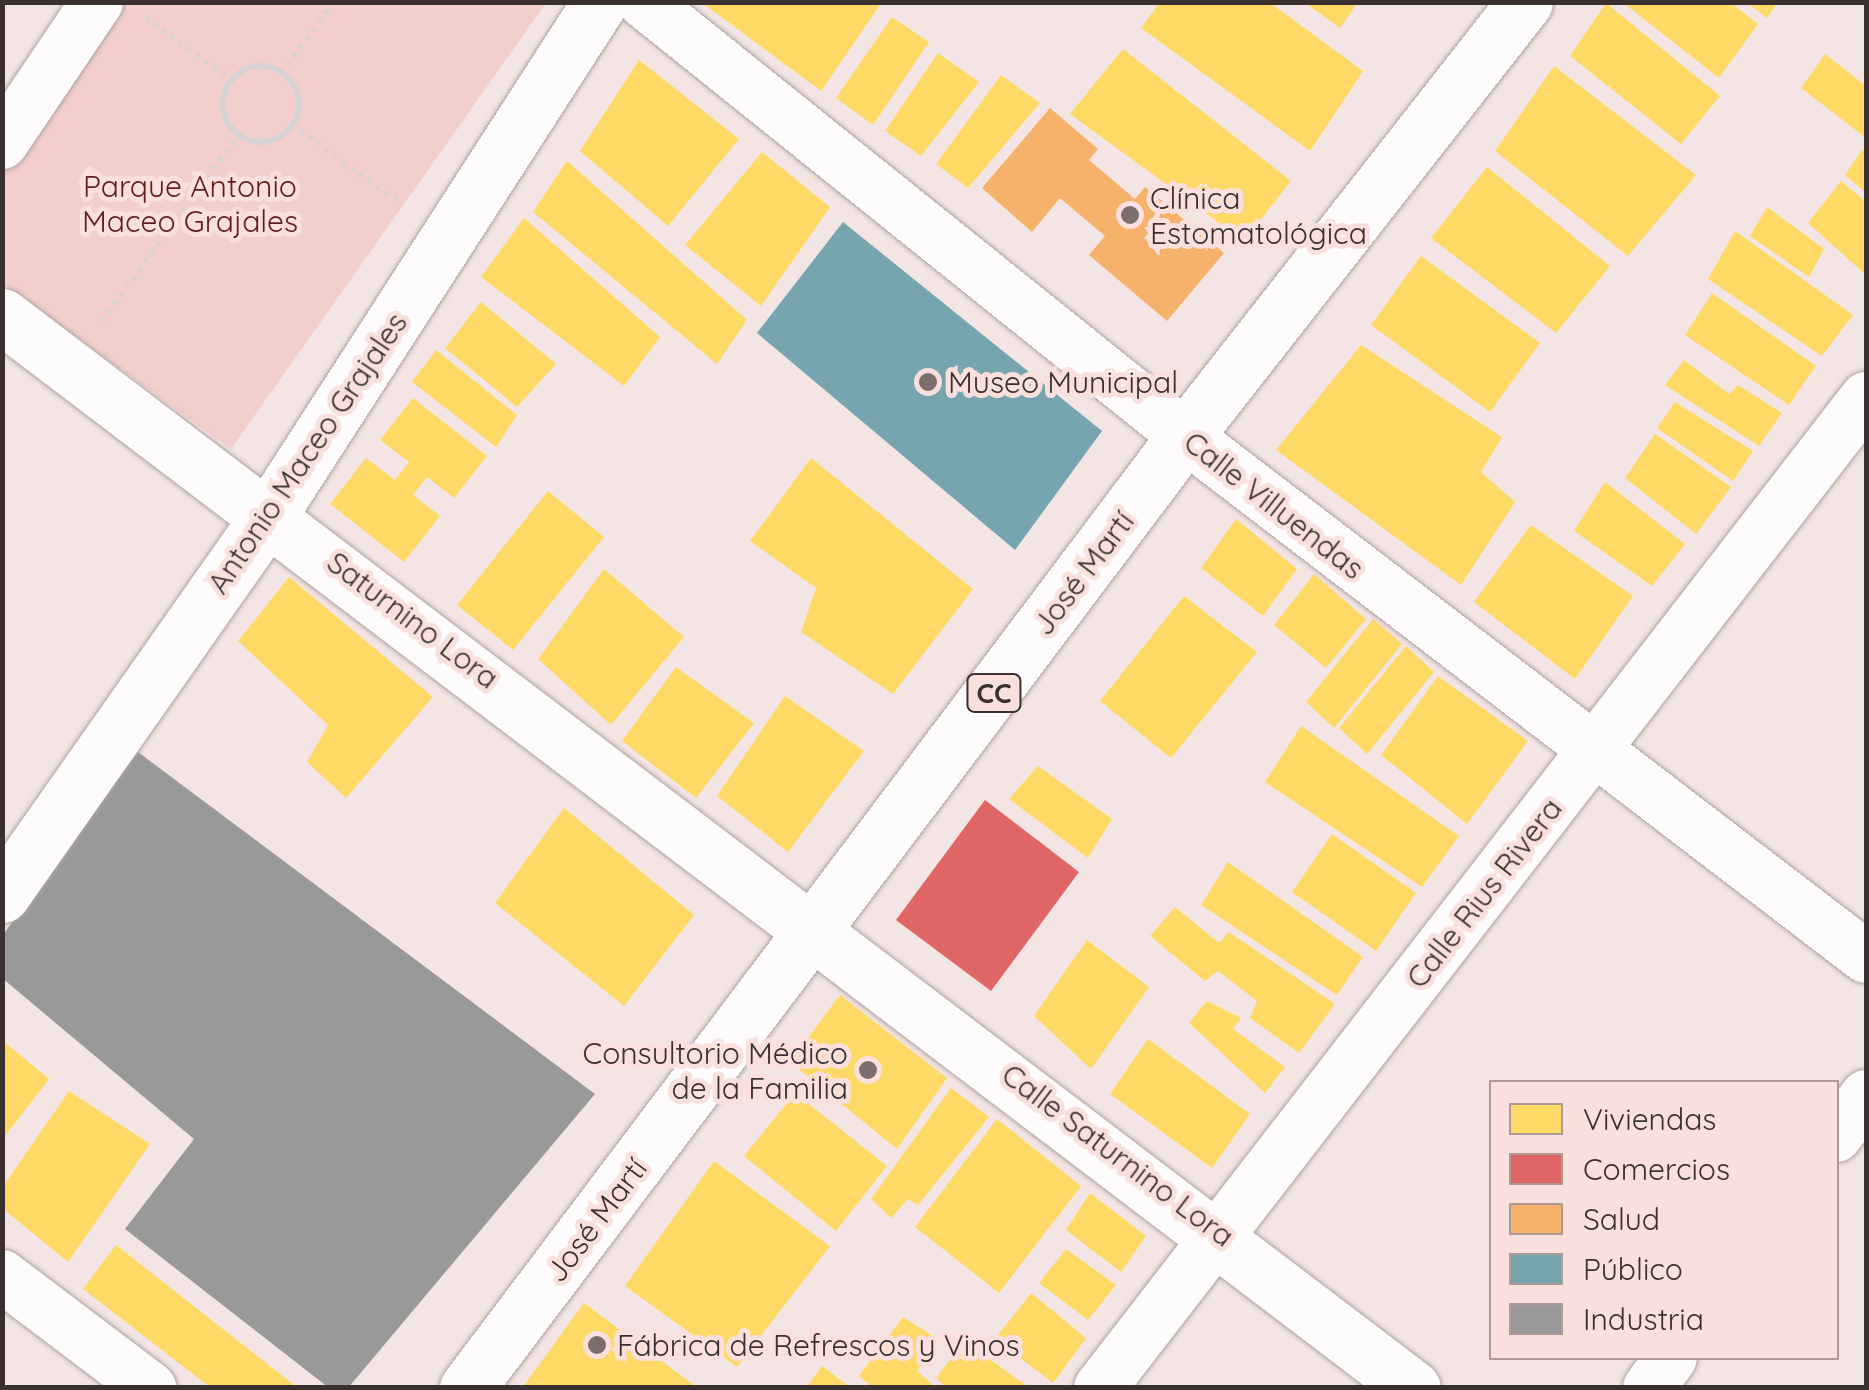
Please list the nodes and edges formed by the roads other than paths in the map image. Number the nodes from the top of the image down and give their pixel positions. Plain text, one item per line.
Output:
1 (600, 2) edge
2 (644, 2) edge
3 (1526, 2) edge
4 (119, 8) edge
5 (2, 144) edge
6 (2, 316) edge
7 (1866, 398) edge
8 (1185, 436) junction
9 (271, 512) junction
10 (1593, 752) junction
11 (2, 895) edge
12 (819, 928) junction
13 (1866, 957) edge
14 (1866, 1096) edge
15 (1839, 1132) edge
16 (1220, 1233) junction
17 (2, 1276) edge
18 (1670, 1360) edge
19 (150, 1388) edge
20 (468, 1388) edge
21 (1100, 1388) edge
22 (1413, 1388) edge
23 (1649, 1388) edge

1 - 9 street, Antonio Maceo Grajales
2 - 8 street, Calle Villuendas
3 - 8 street, José Martí / CC
4 - 5 street
6 - 9 street, Saturnino Lora
7 - 10 street, Calle Rius Rivera
8 - 10 street, Calle Villuendas
8 - 12 street, José Martí / CC
9 - 11 street, Antonio Maceo Grajales
9 - 12 street, Saturnino Lora
10 - 13 street, Calle Villuendas
10 - 16 street, Calle Rius Rivera
12 - 16 street, Calle Saturnino Lora
12 - 20 street, José Martí / CC
14 - 15 street
16 - 21 street, Calle Rius Rivera
16 - 22 street, Calle Saturnino Lora
17 - 19 street
18 - 23 street

